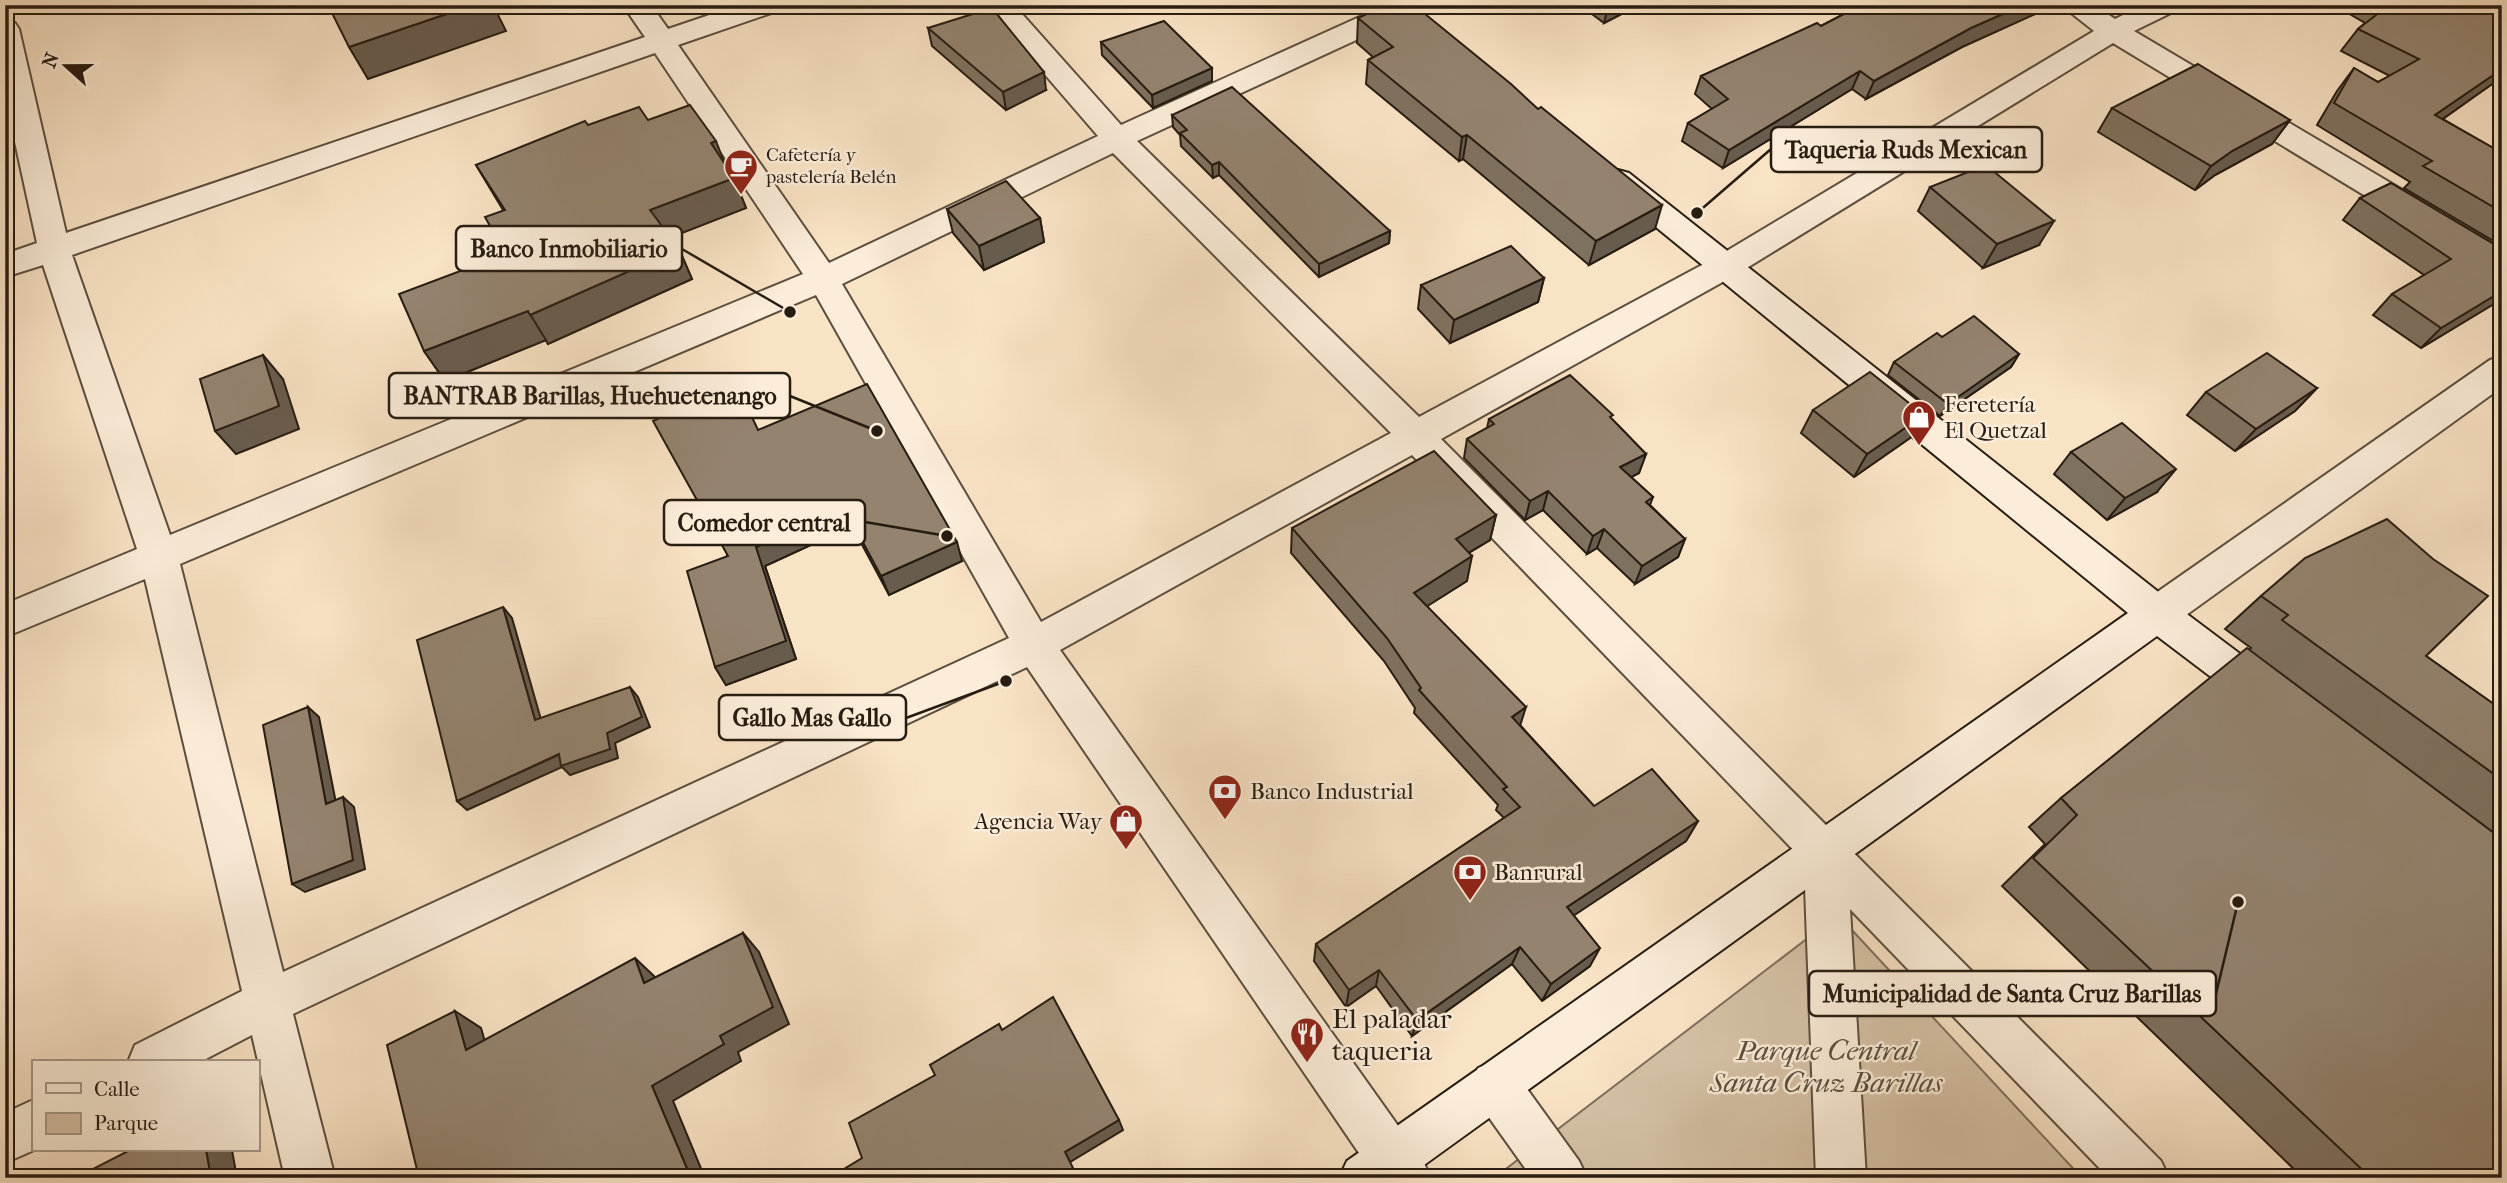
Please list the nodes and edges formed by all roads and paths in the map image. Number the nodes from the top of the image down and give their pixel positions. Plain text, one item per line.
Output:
1 (637, 5) edge
2 (767, 5) edge
3 (999, 5) edge
4 (2075, 5) edge
5 (2165, 5) edge
6 (1404, 6) edge
7 (5, 29) edge
8 (2113, 31) junction
9 (1435, 34) edge
10 (661, 43) junction
11 (1117, 139) junction
12 (1597, 163) edge
13 (54, 249) junction
14 (2502, 264) edge
15 (5, 266) edge
16 (1726, 266) junction
17 (823, 279) junction
18 (2502, 369) edge
19 (1414, 434) junction
20 (159, 556) junction
21 (2157, 614) junction
22 (5, 621) edge
23 (1034, 645) junction
24 (2291, 715) edge
25 (1825, 851) junction
26 (268, 1002) junction
27 (156, 1060) edge
28 (1495, 1085) junction
29 (32, 1125) edge
30 (5, 1139) edge
31 (1388, 1171) edge
32 (310, 1178) edge
33 (1562, 1178) edge
34 (1841, 1178) edge
35 (2144, 1178) edge

1 - 10 street
2 - 10 street
3 - 11 street
4 - 8 street
5 - 8 street
6 - 9 street
6 - 11 street
7 - 13 street
8 - 14 street
8 - 16 street
10 - 13 street
10 - 17 street
11 - 17 street
11 - 19 street
12 - 16 street
13 - 15 street
13 - 20 street
16 - 19 street
16 - 21 street
17 - 20 street
17 - 23 street
18 - 21 street
19 - 23 street
19 - 25 street
20 - 22 street
20 - 26 street
21 - 24 street
21 - 25 street
23 - 26 street
23 - 31 street
25 - 28 street
25 - 34 street
25 - 35 street
26 - 27 street
26 - 32 street
28 - 31 street
28 - 33 street
29 - 30 street

